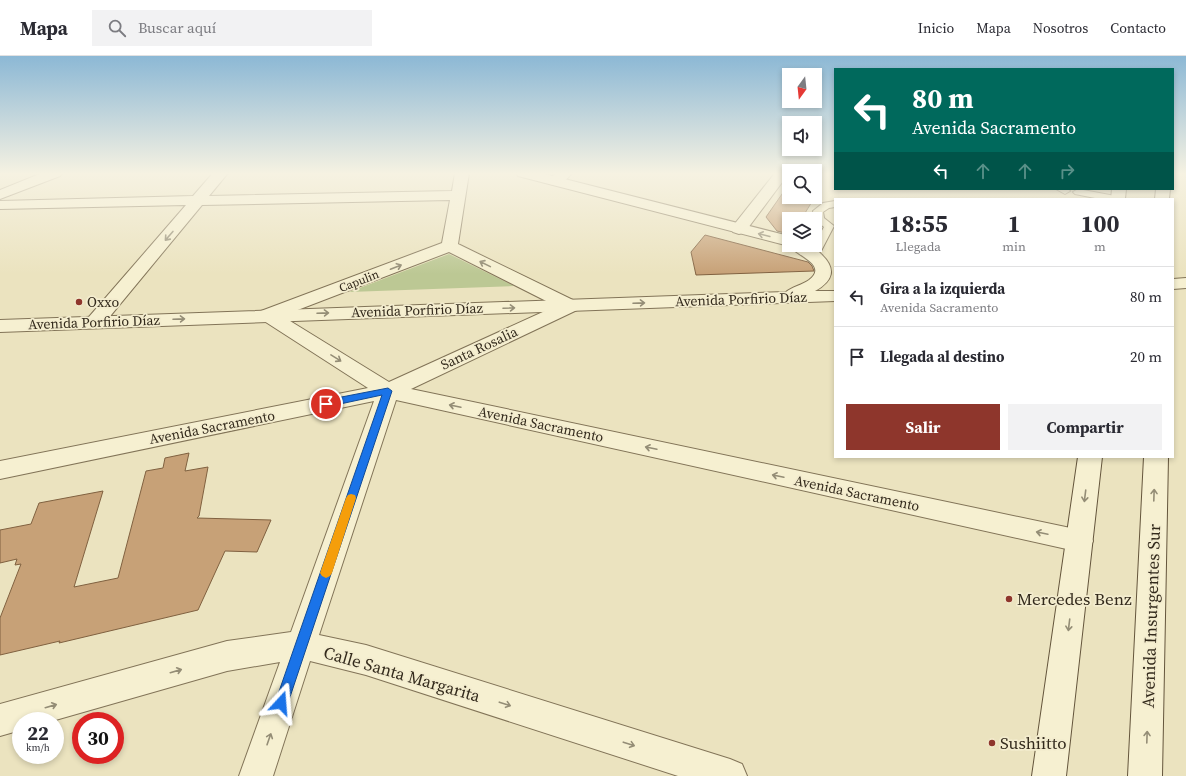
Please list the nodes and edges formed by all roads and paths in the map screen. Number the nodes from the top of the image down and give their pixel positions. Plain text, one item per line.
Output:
1 (194, 207) edge
2 (456, 207) edge
3 (662, 207) edge
4 (756, 207) edge
5 (822, 221) edge
6 (739, 229) junction
7 (822, 236) edge
8 (782, 239) edge
9 (450, 246) junction
10 (822, 250) edge
11 (808, 252) edge
12 (834, 253) edge
13 (1186, 270) edge
14 (1174, 271) edge
15 (1174, 284) edge
16 (1186, 284) edge
17 (834, 296) edge
18 (789, 297) junction
19 (571, 306) junction
20 (268, 315) junction
21 (95, 322) junction
22 (0, 326) edge
23 (388, 391) junction
24 (1090, 458) edge
25 (1156, 458) edge
26 (0, 470) edge
27 (1080, 541) junction
28 (301, 645) junction
29 (0, 720) edge
30 (256, 776) edge
31 (730, 776) edge
32 (1049, 776) edge
33 (1146, 776) edge

1 -> 21 street
2 - 9 street
3 - 6 street
4 - 6 street
5 - 7 lane
8 -> 6 street
19 -> 9 street
20 -> 9 street, Capulin
10 - 12 street
11 - 18 street
13 - 14 street
15 - 16 street
17 - 18 street, Avenida Porfirio Díaz
19 -> 18 street, Avenida Porfirio Díaz
20 -> 19 street, Avenida Porfirio Díaz
19 - 23 street, Santa Rosalia
21 -> 20 street, Avenida Porfirio Díaz
20 -> 23 street
21 - 22 street, Avenida Porfirio Díaz
23 - 26 street, Avenida Sacramento
27 -> 23 street, Avenida Sacramento
23 - 28 street
24 -> 27 street
33 -> 25 street, Avenida Insurgentes Sur
27 -> 32 street
29 -> 28 street, Calle Santa Margarita
30 -> 28 street
28 -> 31 street, Calle Santa Margarita

